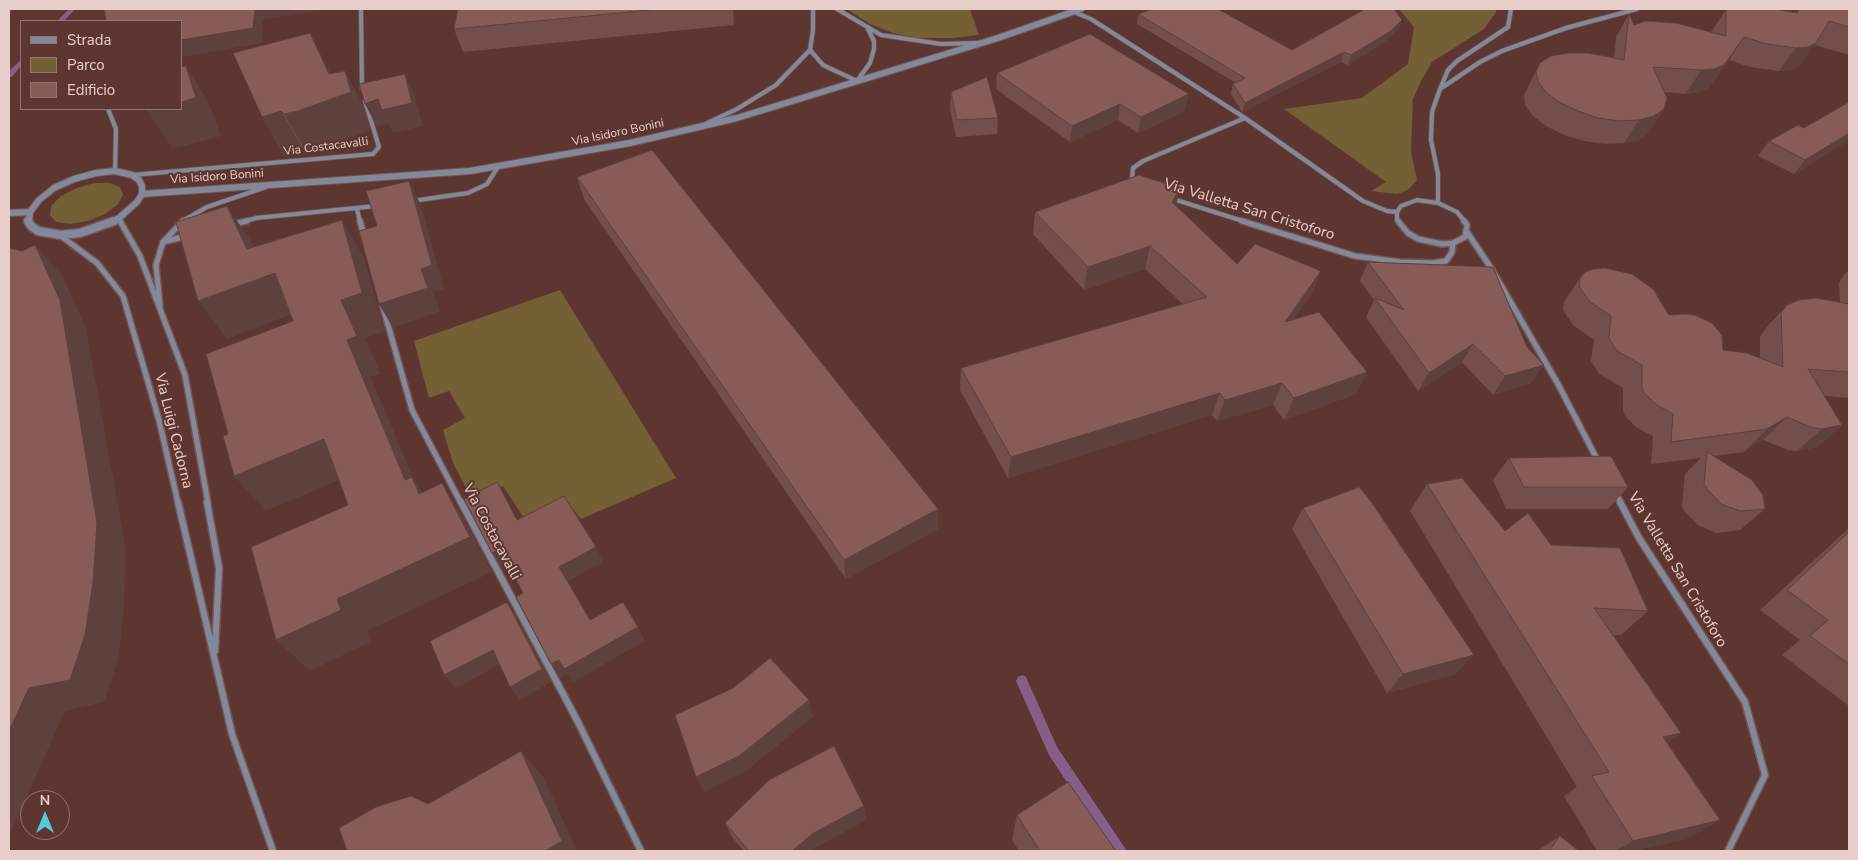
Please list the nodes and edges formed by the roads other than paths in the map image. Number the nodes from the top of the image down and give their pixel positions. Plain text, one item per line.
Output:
1 (360, 9) edge
2 (813, 9) edge
3 (837, 9) edge
4 (1511, 9) edge
5 (1637, 9) edge
6 (1078, 10) edge
7 (868, 28) junction
8 (978, 43) junction
9 (810, 50) junction
10 (857, 81) junction
11 (1440, 89) junction
12 (362, 90) edge
13 (365, 99) edge
14 (108, 110) edge
15 (1245, 118) junction
16 (696, 128) junction
17 (498, 167) junction
18 (115, 172) junction
19 (132, 175) junction
20 (274, 184) junction
21 (1144, 188) edge
22 (142, 194) junction
23 (1170, 199) edge
24 (403, 202) edge
25 (1438, 203) junction
26 (385, 205) edge
27 (357, 209) junction
28 (30, 212) junction
29 (1397, 212) junction
30 (9, 213) edge
31 (118, 218) junction
32 (228, 225) edge
33 (1467, 232) junction
34 (61, 235) junction
35 (191, 235) edge
36 (163, 242) junction
37 (365, 243) edge
38 (1453, 243) junction
39 (380, 298) edge
40 (162, 316) junction
41 (1603, 469) edge
42 (1612, 486) edge
43 (215, 660) junction
44 (273, 851) edge
45 (641, 851) edge
46 (1728, 851) edge

1 - 12 street
2 - 9 street
3 - 7 street
4 - 11 street
5 - 11 street
6 - 8 street, Via Isidoro Bonini
6 - 15 street
7 - 8 street
7 - 10 street
8 - 10 street, Via Isidoro Bonini
9 - 10 street
9 - 16 street
10 - 16 street, Via Isidoro Bonini
11 - 25 street
13 - 19 street, Via Costacavalli
14 - 18 street
15 - 21 street, Via Valletta San Cristoforo
15 - 29 street
16 - 17 street, Via Isidoro Bonini
17 - 20 street, Via Isidoro Bonini
17 - 24 street
18 - 19 street
18 - 28 street
19 - 22 street
20 - 22 street, Via Isidoro Bonini
20 - 36 street, Via Luigi Cadorna
22 - 31 street
23 - 38 street, Via Valletta San Cristoforo
25 - 29 street
25 - 33 street
26 - 27 street
27 - 32 street
27 - 37 street
28 - 30 street
28 - 34 street
29 - 38 street
31 - 34 street
31 - 40 street, Via Luigi Cadorna
33 - 38 street
33 - 41 street
34 - 43 street, Via Luigi Cadorna
35 - 36 street
36 - 40 street, Via Luigi Cadorna
39 - 45 street, Via Costacavalli
40 - 43 street, Via Luigi Cadorna
42 - 46 street, Via Valletta San Cristoforo
43 - 44 street, Via Luigi Cadorna

